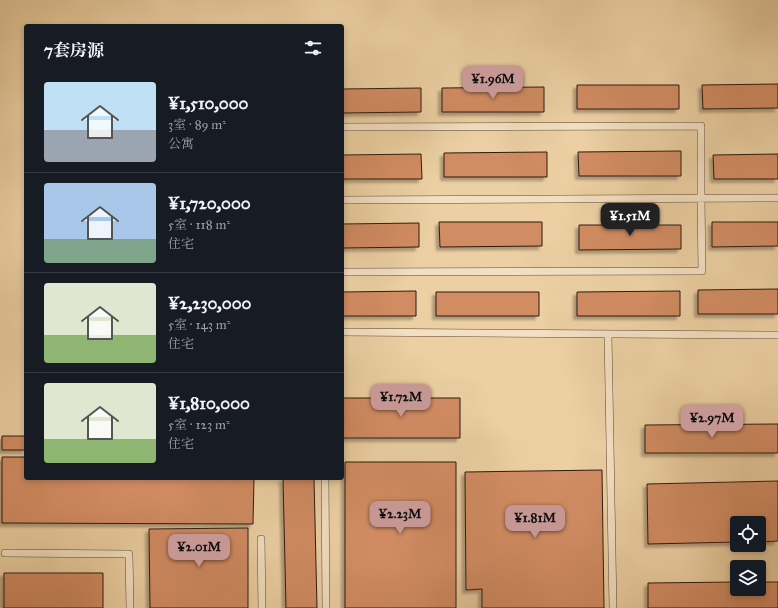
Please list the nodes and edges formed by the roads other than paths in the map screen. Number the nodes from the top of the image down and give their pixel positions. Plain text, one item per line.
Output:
1 (344, 127) edge
2 (700, 198) junction
3 (778, 198) edge
4 (344, 200) edge
5 (344, 272) edge
6 (344, 332) edge
7 (608, 334) junction
8 (778, 335) edge
9 (325, 480) edge
10 (261, 539) dead end
11 (5, 553) dead end
12 (130, 608) edge
13 (262, 608) edge
14 (326, 608) edge
15 (613, 608) edge

1 - 2 lane
2 - 3 lane
2 - 4 lane
2 - 5 lane
6 - 7 lane
7 - 8 lane
7 - 15 lane
9 - 14 lane
10 - 13 lane
11 - 12 lane

